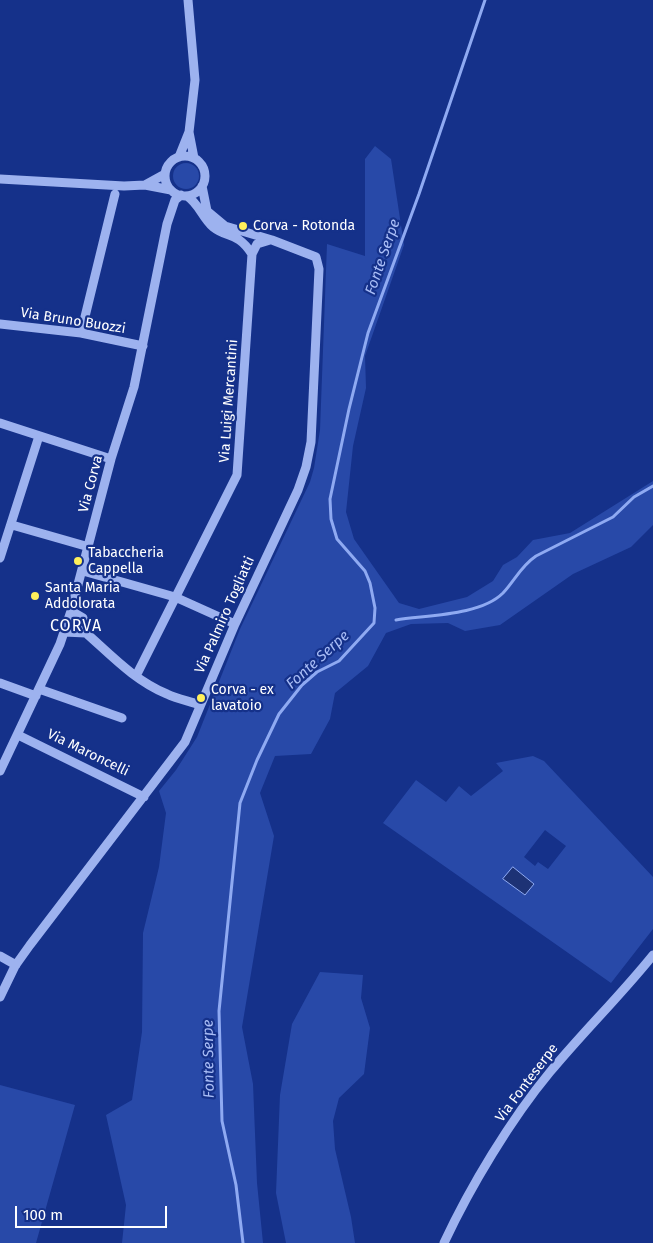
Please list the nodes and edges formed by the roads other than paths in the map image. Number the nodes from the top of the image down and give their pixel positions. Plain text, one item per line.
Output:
1 (188, 0) edge
2 (189, 132) junction
3 (179, 157) junction
4 (194, 158) junction
5 (165, 174) junction
6 (0, 179) edge
7 (145, 185) junction
8 (202, 186) junction
9 (171, 190) junction
10 (115, 194) dead end
11 (184, 196) junction
12 (272, 240) junction
13 (252, 254) junction
14 (0, 324) edge
15 (81, 333) junction
16 (142, 346) junction
17 (0, 423) edge
18 (39, 436) junction
19 (111, 460) junction
20 (12, 524) junction
21 (89, 547) junction
22 (0, 558) edge
23 (83, 571) junction
24 (174, 597) junction
25 (71, 611) junction
26 (235, 624) junction
27 (64, 632) junction
28 (86, 634) junction
29 (136, 676) junction
30 (0, 683) edge
31 (38, 692) junction
32 (200, 705) junction
33 (122, 718) dead end
34 (18, 735) junction
35 (0, 771) edge
36 (144, 797) junction
37 (653, 955) edge
38 (0, 956) edge
39 (16, 965) junction
40 (0, 997) edge
41 (444, 1243) edge

1 - 2 street
2 - 3 street
2 - 4 street
3 - 4 street
3 - 5 street
4 - 8 street
5 - 7 street
5 - 9 street
6 - 7 street
7 - 9 street
8 - 11 street
8 - 12 street
9 - 11 street
10 - 15 street
11 - 13 street
11 - 16 street, Via Corva
12 - 13 street
12 - 26 street, Via Palmiro Togliatti
13 - 24 street, Via Luigi Mercantini
14 - 15 street, Via Bruno Buozzi
15 - 16 street, Via Bruno Buozzi
16 - 19 street, Via Corva
17 - 18 street
18 - 19 street
18 - 20 street
19 - 21 street, Via Corva
20 - 21 street
20 - 22 street
21 - 23 street, Via Corva
23 - 24 street
23 - 25 street, Via Corva
24 - 26 street
24 - 29 street, Via Luigi Mercantini
25 - 27 street, Via Corva
25 - 28 street
26 - 32 street, Via Palmiro Togliatti
27 - 28 street
27 - 31 street, Via Corva
28 - 29 street
29 - 32 street
30 - 31 street
31 - 33 street
31 - 34 street, Via Corva
32 - 36 street, Via Palmiro Togliatti
34 - 35 street, Via Corva
34 - 36 street, Via Maroncelli
36 - 39 street, Via Palmiro Togliatti
37 - 41 street, Via Fonteserpe
38 - 39 street
39 - 40 street, Via Palmiro Togliatti

